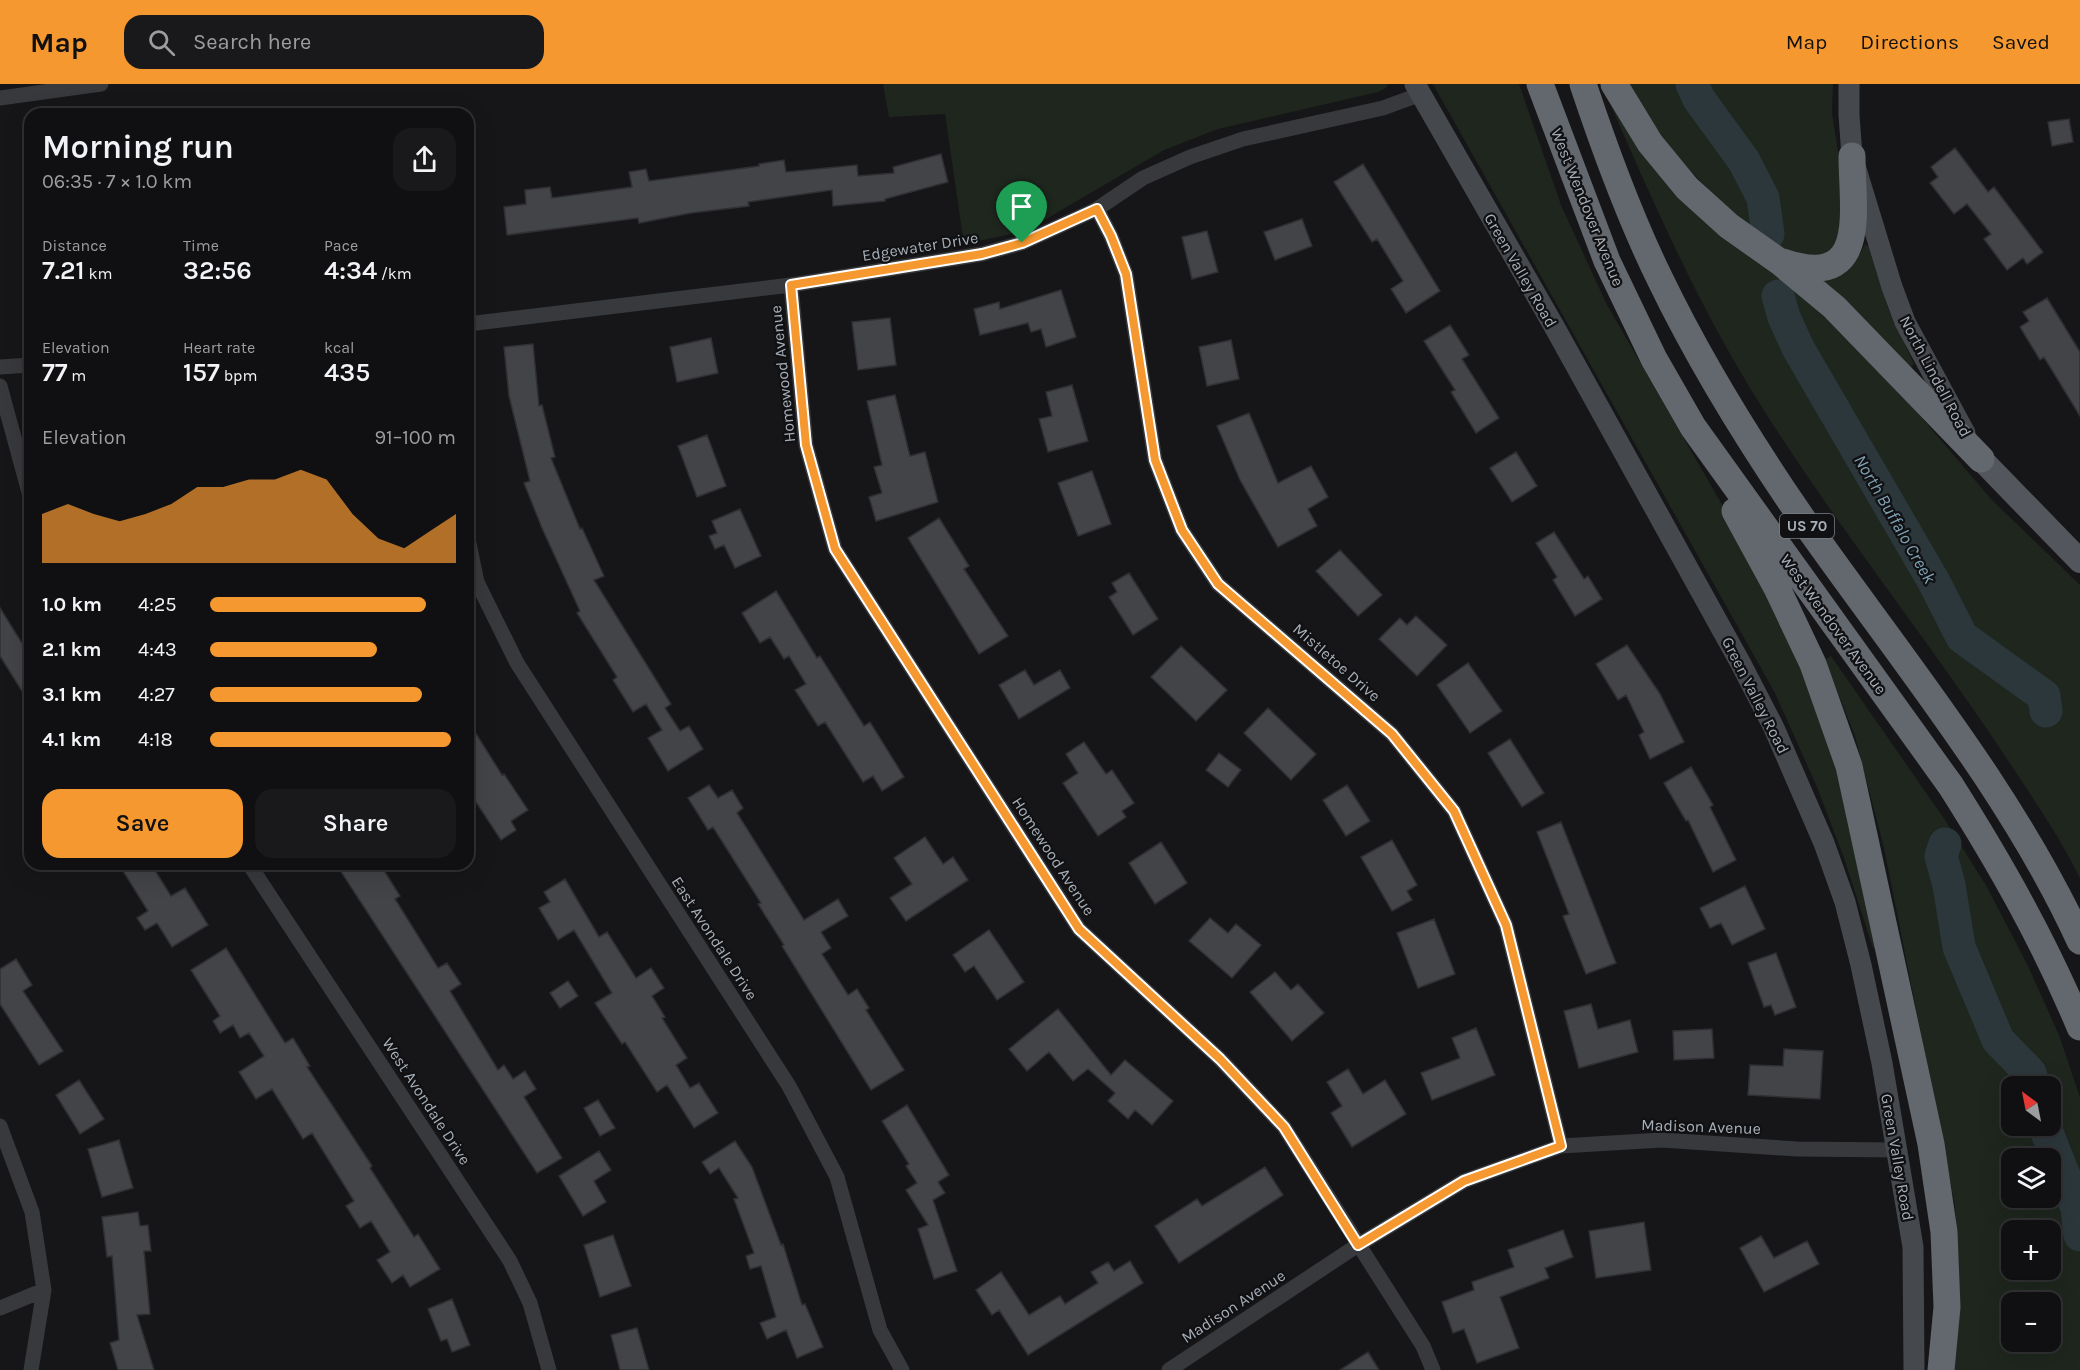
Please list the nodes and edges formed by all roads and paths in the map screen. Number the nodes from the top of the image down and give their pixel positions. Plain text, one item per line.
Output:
1 (101, 84) edge
2 (1540, 84) edge
3 (1583, 84) edge
4 (1614, 84) edge
5 (1849, 84) edge
6 (1418, 89) edge
7 (0, 98) edge
8 (1852, 156) junction
9 (1097, 209) junction
10 (1780, 262) junction
11 (791, 285) junction
12 (474, 323) edge
13 (24, 365) edge
14 (0, 367) edge
15 (0, 386) edge
16 (1693, 427) junction
17 (1981, 459) junction
18 (24, 474) edge
19 (2080, 561) edge
20 (474, 568) edge
21 (253, 870) edge
22 (2080, 941) edge
23 (2080, 1027) edge
24 (0, 1126) edge
25 (1561, 1146) junction
26 (1897, 1150) junction
27 (1358, 1245) junction
28 (44, 1290) junction
29 (0, 1308) edge
30 (31, 1370) edge
31 (549, 1370) edge
32 (902, 1370) edge
33 (1169, 1370) edge
34 (1433, 1370) edge
35 (1914, 1370) edge
36 (1941, 1370) edge

1 - 7 street
2 - 16 highway, West Wendover Avenue / US 70
3 - 22 highway, US 70
4 - 10 highway
5 - 8 main road, North Lindell Road
6 - 9 street, Edgewater Drive
6 - 26 main road, Green Valley Road
8 - 10 highway
8 - 17 main road, North Lindell Road
9 - 11 street, Edgewater Drive
9 - 25 street, Mistletoe Drive
10 - 17 highway
11 - 12 street, Edgewater Drive
11 - 27 street, Homewood Avenue
13 - 14 street
15 - 18 street
16 - 23 highway, West Wendover Avenue / US 70
16 - 36 highway
17 - 19 main road, North Lindell Road
20 - 32 street, East Avondale Drive
21 - 31 street, West Avondale Drive
24 - 28 street
25 - 26 street, Madison Avenue
25 - 27 street, Madison Avenue
26 - 35 main road, Green Valley Road
27 - 33 street, Madison Avenue
27 - 34 street, Homewood Avenue
28 - 29 street
28 - 30 street

